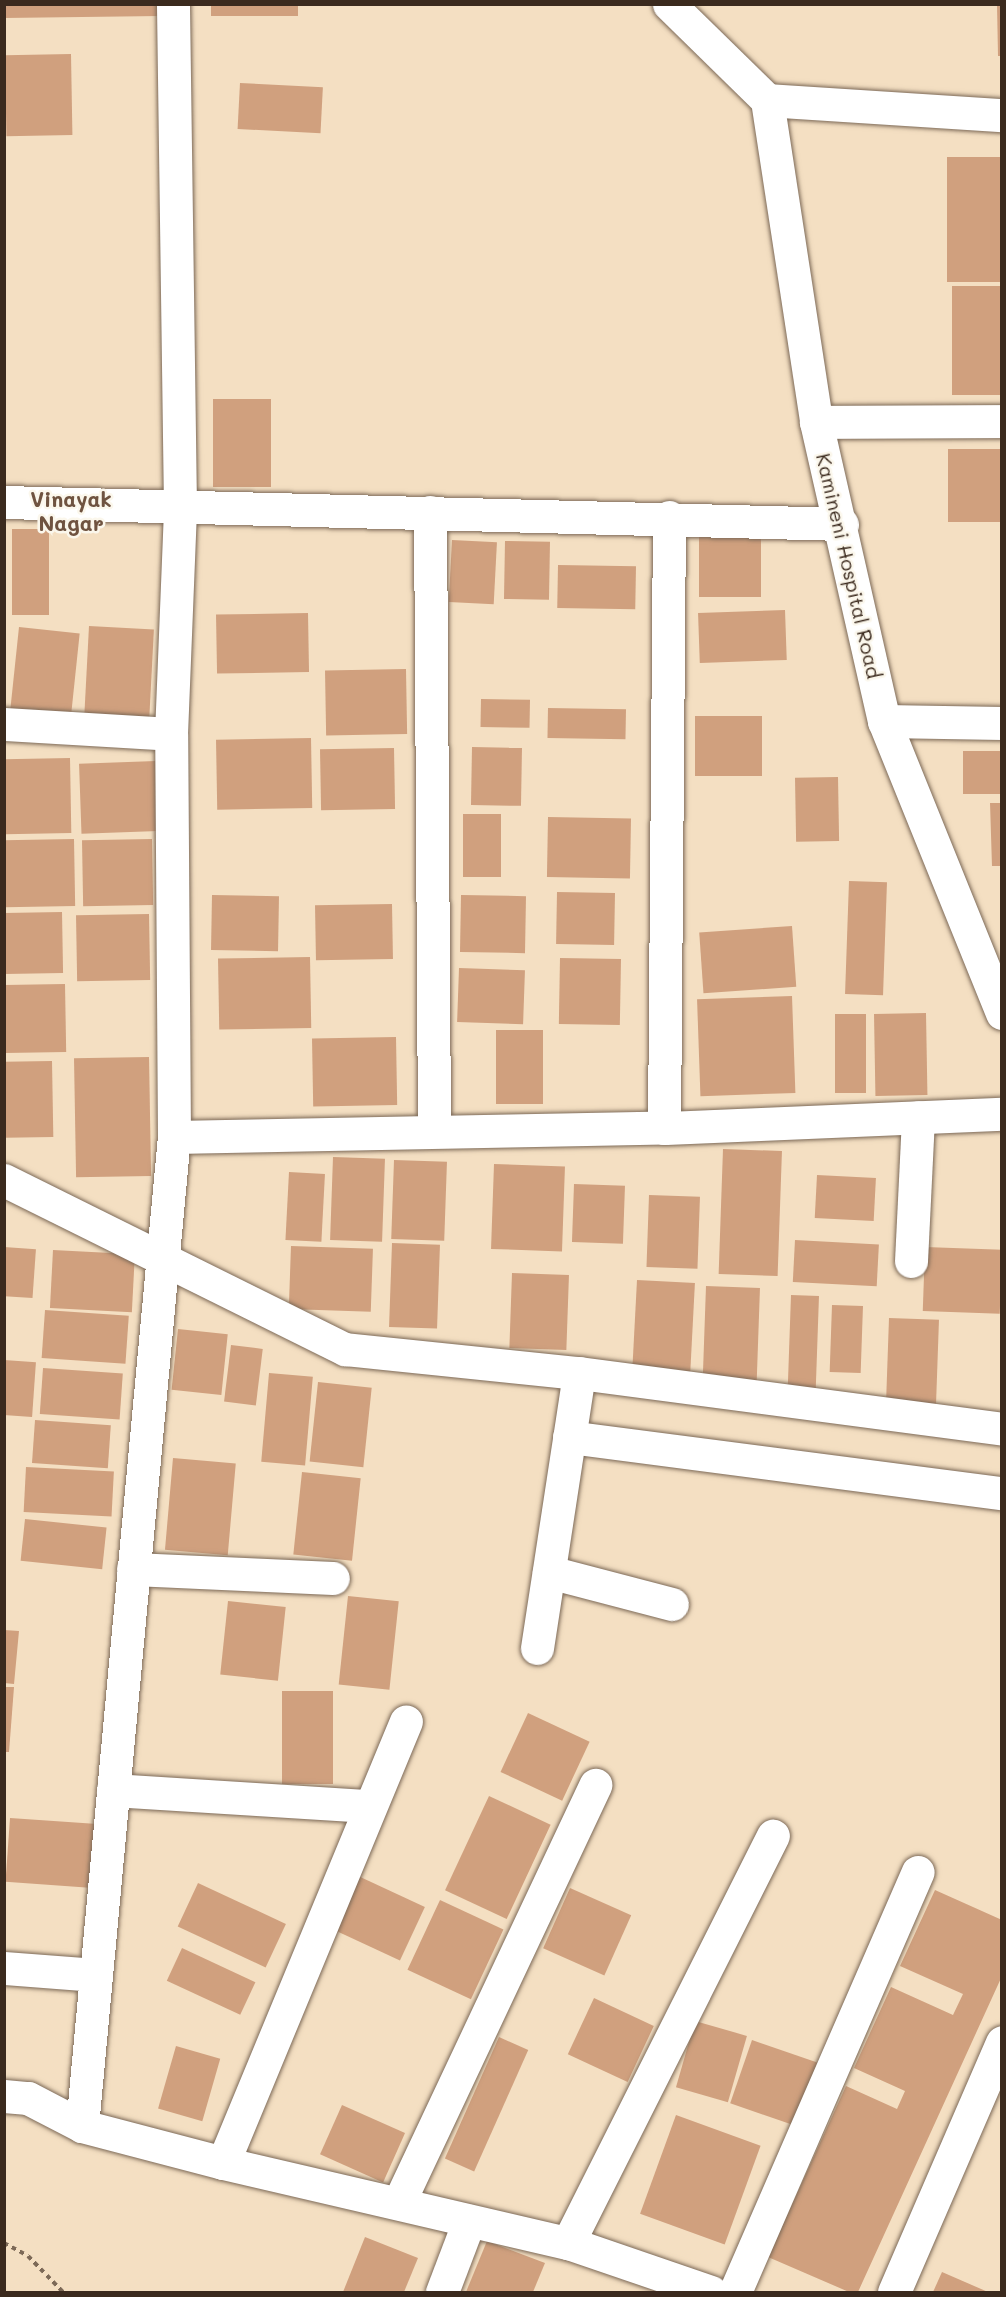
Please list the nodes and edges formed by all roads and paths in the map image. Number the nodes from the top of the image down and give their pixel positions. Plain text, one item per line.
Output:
1 (173, 4) edge
2 (669, 4) edge
3 (767, 100) junction
4 (1002, 116) edge
5 (1002, 421) edge
6 (816, 422) junction
7 (4, 502) edge
8 (180, 507) junction
9 (430, 512) junction
10 (669, 517) junction
11 (843, 524) junction
12 (884, 721) junction
13 (1002, 723) edge
14 (4, 724) edge
15 (171, 734) junction
16 (1000, 1009) edge
17 (1002, 1114) edge
18 (918, 1117) junction
19 (664, 1128) junction
20 (434, 1129) junction
21 (174, 1137) junction
22 (4, 1180) edge
23 (161, 1257) junction
24 (911, 1261) dead end
25 (579, 1373) junction
26 (1002, 1429) edge
27 (569, 1437) junction
28 (1002, 1493) edge
29 (133, 1569) junction
30 (549, 1572) junction
31 (333, 1578) dead end
32 (672, 1604) dead end
33 (537, 1648) dead end
34 (406, 1721) dead end
35 (595, 1785) dead end
36 (113, 1790) junction
37 (369, 1806) junction
38 (773, 1836) dead end
39 (918, 1872) dead end
40 (4, 1968) edge
41 (96, 1975) junction
42 (1002, 2042) edge
43 (4, 2096) edge
44 (82, 2126) junction
45 (223, 2163) junction
46 (400, 2200) junction
47 (469, 2221) junction
48 (4, 2243) edge
49 (568, 2243) junction
50 (63, 2292) edge
51 (442, 2292) edge
52 (711, 2292) edge
53 (735, 2292) edge
54 (894, 2292) edge

1 - 8 street
2 - 3 street
3 - 4 street
3 - 6 street, Kamineni Hospital Road
5 - 6 street
6 - 11 street, Kamineni Hospital Road
7 - 8 street
8 - 9 street
8 - 15 street
9 - 10 street
9 - 20 street
10 - 11 street
10 - 19 street
11 - 12 street, Kamineni Hospital Road
12 - 13 street
12 - 16 street, Kamineni Hospital Road
14 - 15 street
15 - 21 street
17 - 18 street
18 - 19 street
18 - 24 street
19 - 20 street
20 - 21 street
21 - 23 street
22 - 23 street
23 - 25 street
23 - 29 street
25 - 26 street
25 - 27 street
27 - 28 street
27 - 30 street
29 - 31 street
29 - 36 street
30 - 32 street
30 - 33 street
34 - 37 street
35 - 46 street
36 - 37 street
36 - 41 street
37 - 45 street
38 - 49 street
39 - 53 street
40 - 41 street
41 - 44 street
42 - 54 street
43 - 44 street
44 - 45 street
45 - 46 street
46 - 47 street
47 - 49 street
47 - 51 street
48 - 50 path
49 - 52 street

